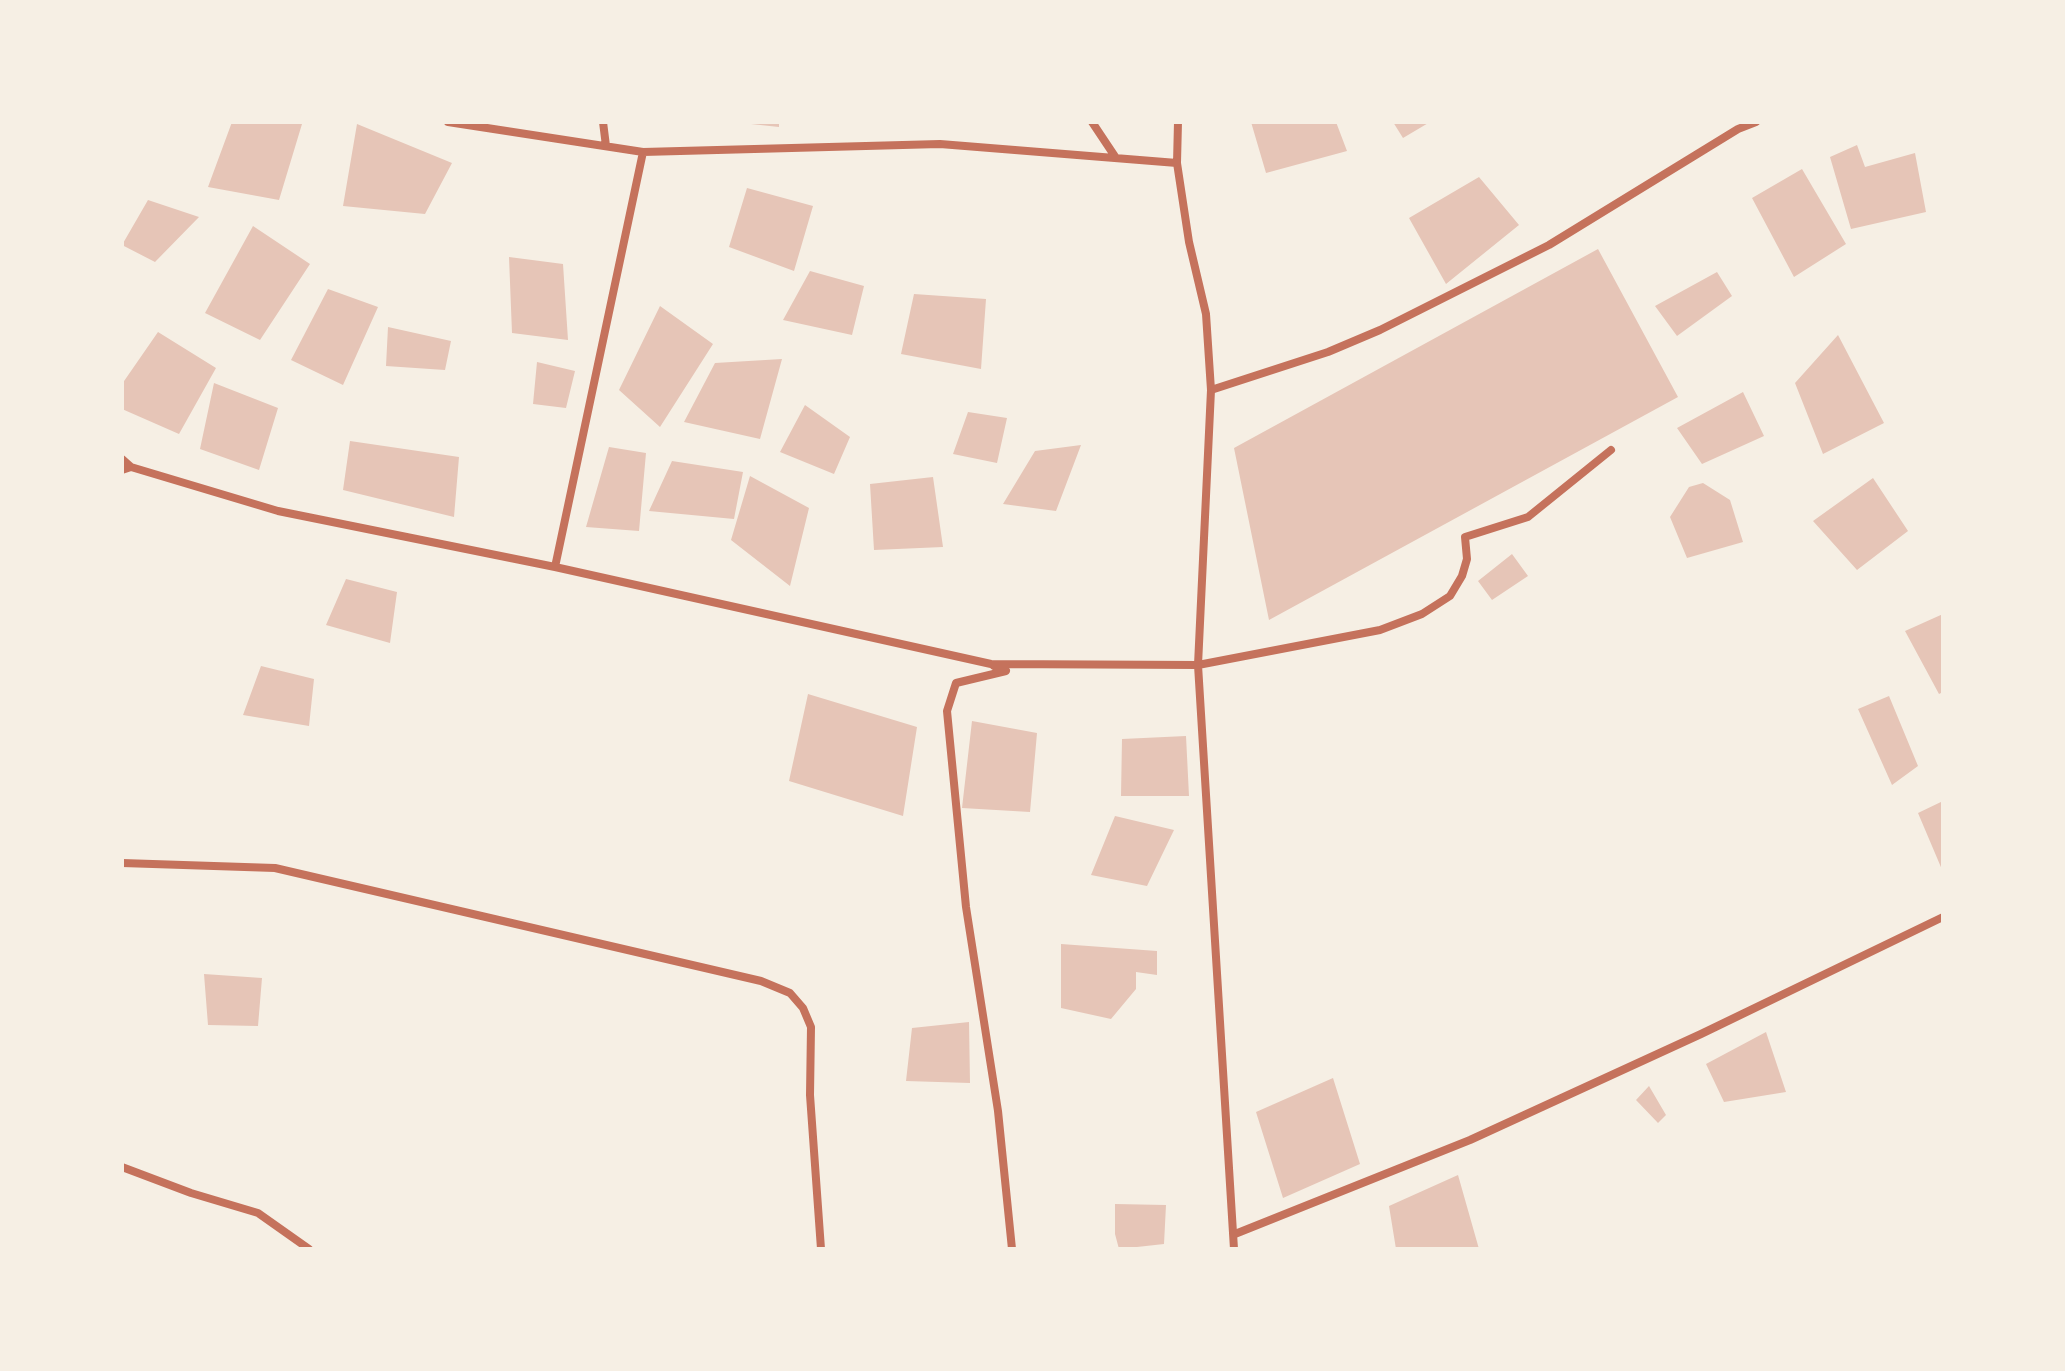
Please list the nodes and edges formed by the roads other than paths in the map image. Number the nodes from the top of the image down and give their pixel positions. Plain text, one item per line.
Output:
1 (448, 122) edge
2 (603, 122) edge
3 (1092, 122) edge
4 (1178, 122) edge
5 (1756, 122) edge
6 (606, 146) junction
7 (643, 152) junction
8 (1116, 158) junction
9 (1177, 163) junction
10 (1211, 390) junction
11 (1611, 450) dead end
12 (122, 459) edge
13 (127, 468) edge
14 (555, 567) junction
15 (991, 664) junction
16 (1198, 665) junction
17 (122, 863) edge
18 (1943, 917) edge
19 (122, 1167) edge
20 (1235, 1234) junction
21 (309, 1249) edge
22 (821, 1249) edge
23 (1012, 1249) edge
24 (1234, 1249) edge

1 - 6 street
2 - 6 street
3 - 8 street
4 - 9 street
5 - 10 street
6 - 7 street
7 - 8 street
7 - 14 street
8 - 9 street
9 - 10 street
10 - 16 street
11 - 16 street
12 - 13 street
13 - 14 street
14 - 15 street
15 - 16 street
15 - 23 street
16 - 20 street
17 - 22 street
18 - 20 street
19 - 21 street
20 - 24 street

